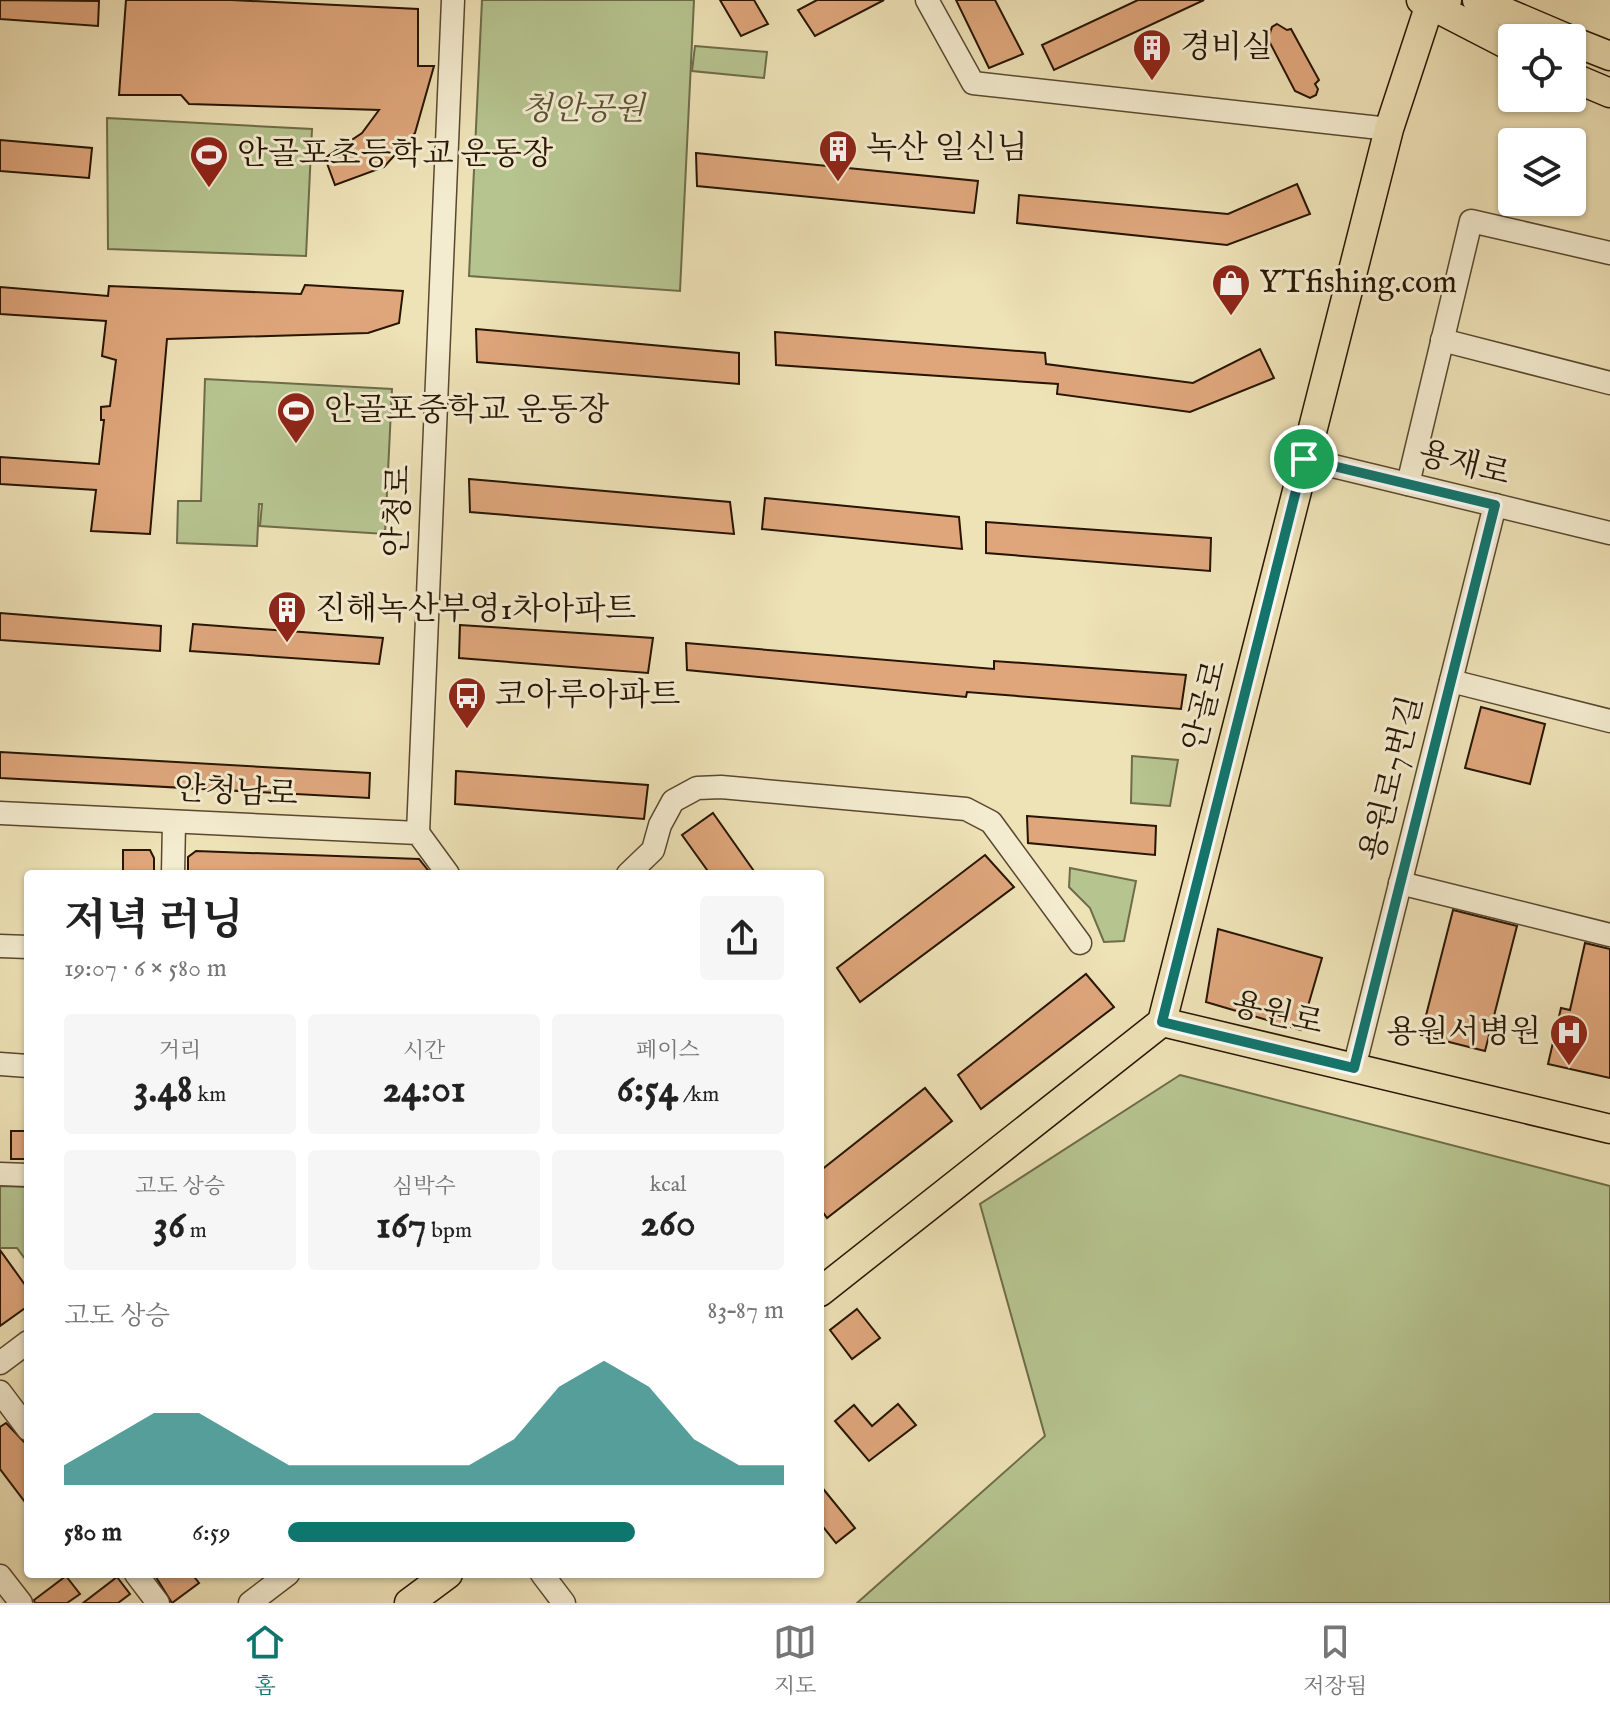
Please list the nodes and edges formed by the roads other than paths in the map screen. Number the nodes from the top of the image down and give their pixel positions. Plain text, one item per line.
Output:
1 (453, 0) edge
2 (927, 0) edge
3 (1477, 0) edge
4 (1432, 2) edge
5 (1533, 24) edge
6 (1498, 39) edge
7 (1586, 47) edge
8 (1610, 56) edge
9 (1586, 83) edge
10 (1610, 93) edge
11 (1389, 129) junction
12 (1610, 253) edge
13 (1442, 340) junction
14 (1610, 383) edge
15 (1304, 459) junction
16 (1408, 484) junction
17 (1495, 505) junction
18 (1610, 533) edge
19 (1451, 681) junction
20 (1610, 721) edge
21 (0, 813) edge
22 (174, 822) junction
23 (418, 833) junction
24 (173, 870) edge
25 (445, 870) edge
26 (632, 870) edge
27 (1400, 883) junction
28 (1610, 935) edge
29 (1080, 943) dead end
30 (0, 946) edge
31 (24, 947) edge
32 (1162, 1022) junction
33 (0, 1064) edge
34 (24, 1066) edge
35 (1354, 1068) junction
36 (1610, 1129) edge
37 (0, 1174) edge
38 (24, 1175) edge
39 (824, 1289) edge
40 (24, 1345) edge
41 (0, 1363) edge
42 (0, 1392) edge
43 (24, 1424) edge
44 (0, 1576) edge
45 (139, 1578) edge
46 (276, 1578) edge
47 (443, 1578) edge
48 (545, 1578) edge
49 (21, 1603) edge
50 (158, 1603) edge
51 (250, 1603) edge
52 (409, 1603) edge
53 (564, 1603) edge

1 - 23 street, 안청로
2 - 11 street
3 - 5 main road
4 - 6 main road
4 - 11 main road, 안골로
7 - 8 main road
9 - 10 main road
11 - 15 main road, 안골로
12 - 13 street
13 - 14 street
13 - 16 street
15 - 16 street, 용재로
15 - 32 main road, 안골로
16 - 17 street, 용재로
17 - 18 street, 용재로
17 - 19 street, 용원로7번길
19 - 20 street
19 - 27 street, 용원로7번길
21 - 22 street, 안청남로
22 - 23 street, 안청남로
22 - 24 street
23 - 25 street
26 - 29 street
27 - 28 street
27 - 35 street, 용원로7번길
30 - 31 street
32 - 35 main road, 용원로
32 - 39 main road
33 - 34 street
35 - 36 main road, 용원로
37 - 38 street
40 - 41 street
42 - 43 street
44 - 49 street
45 - 50 street
46 - 51 street
47 - 52 main road
48 - 53 street

